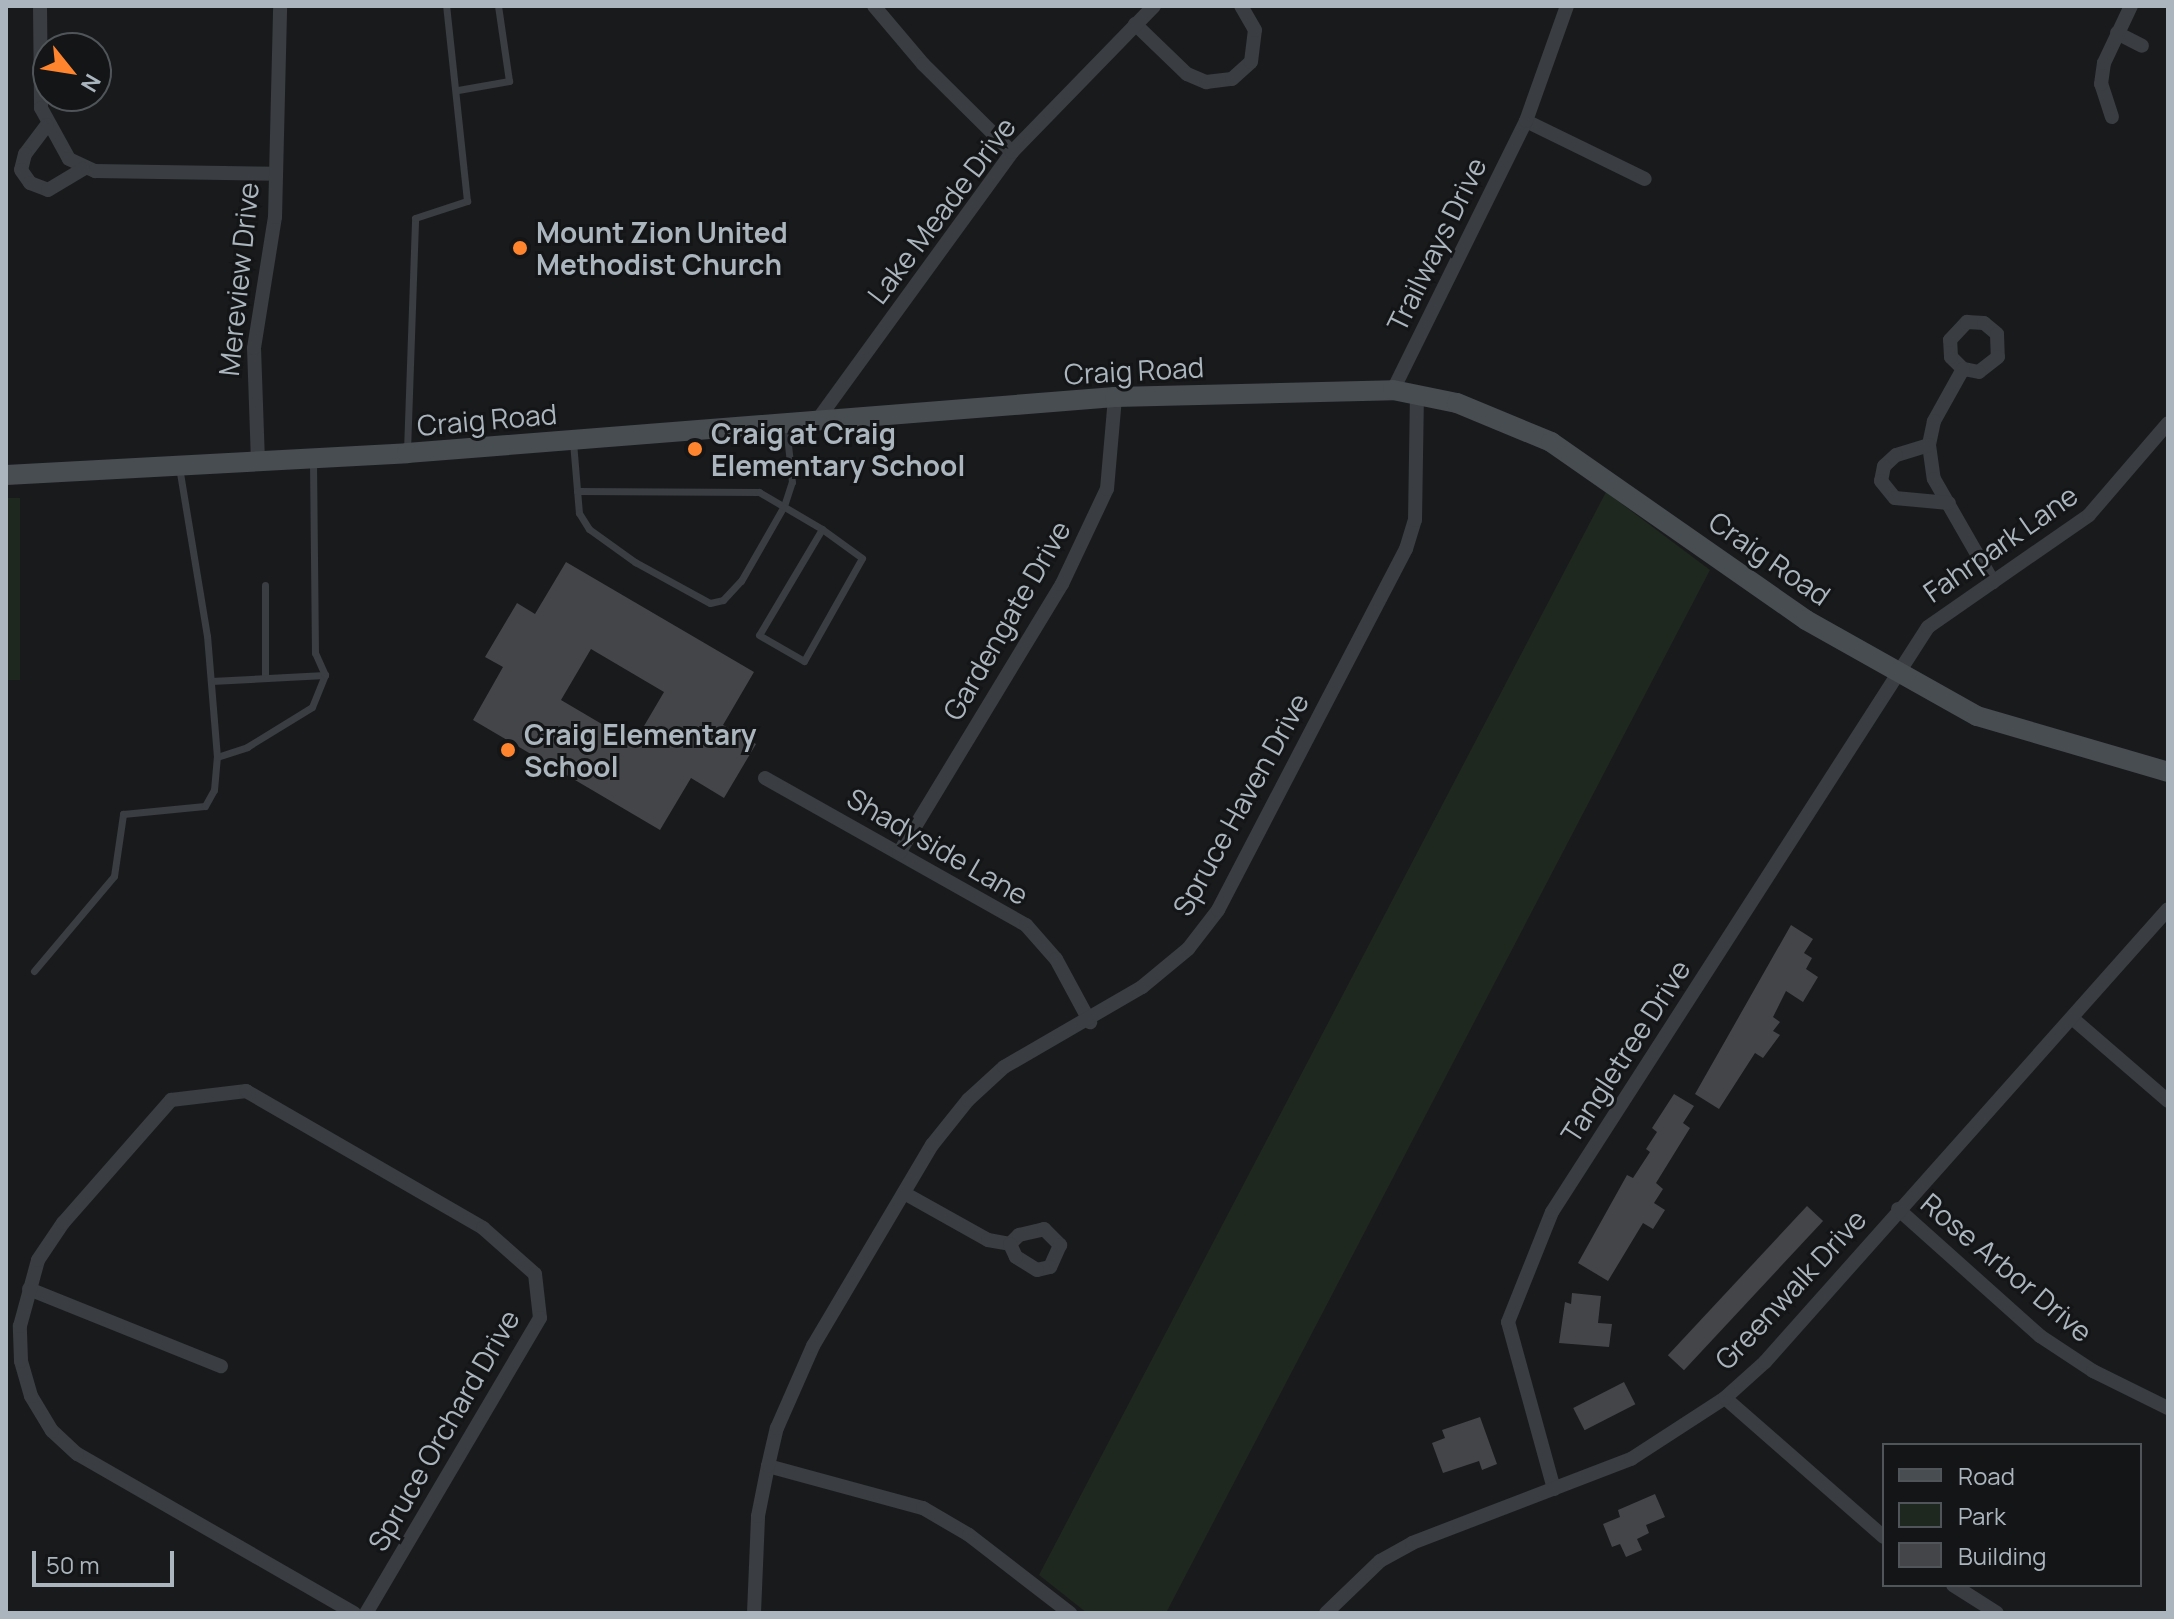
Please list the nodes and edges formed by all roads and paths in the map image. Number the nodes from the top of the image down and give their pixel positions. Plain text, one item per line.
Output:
1 (40, 6) edge
2 (280, 6) edge
3 (446, 6) edge
4 (498, 6) edge
5 (874, 6) edge
6 (1154, 6) edge
7 (1241, 6) edge
8 (1567, 6) edge
9 (2131, 6) edge
10 (1135, 24) junction
11 (2117, 33) junction
12 (2142, 46) dead end
13 (458, 90) junction
14 (2112, 117) dead end
15 (1526, 121) junction
16 (47, 125) junction
17 (1012, 152) junction
18 (83, 169) junction
19 (276, 174) junction
20 (1645, 179) dead end
21 (1963, 369) dead end
22 (1393, 390) junction
23 (1417, 393) junction
24 (1115, 397) junction
25 (786, 422) junction
26 (816, 422) junction
27 (2168, 423) edge
28 (573, 440) junction
29 (1929, 445) junction
30 (407, 453) junction
31 (313, 458) junction
32 (258, 462) junction
33 (178, 466) junction
34 (6, 475) edge
35 (577, 491) junction
36 (1949, 503) junction
37 (784, 506) junction
38 (822, 529) junction
39 (1993, 582) junction
40 (265, 585) dead end
41 (1899, 673) junction
42 (325, 675) junction
43 (265, 678) junction
44 (211, 681) junction
45 (217, 757) junction
46 (2168, 772) edge
47 (765, 778) dead end
48 (899, 853) junction
49 (2168, 909) edge
50 (34, 971) dead end
51 (2072, 1018) junction
52 (1090, 1022) junction
53 (2168, 1101) edge
54 (904, 1193) junction
55 (1898, 1209) junction
56 (1010, 1244) dead end
57 (29, 1289) junction
58 (221, 1366) dead end
59 (1725, 1398) junction
60 (2168, 1408) edge
61 (768, 1466) junction
62 (1554, 1489) junction
63 (1882, 1535) edge
64 (1956, 1587) edge
65 (354, 1613) edge
66 (366, 1613) edge
67 (754, 1613) edge
68 (1070, 1613) edge
69 (1326, 1613) edge
70 (1997, 1613) edge

1 - 16 street
2 - 19 street, Mereview Drive
3 - 13 lane
4 - 13 lane
5 - 17 street
6 - 10 street, Lake Meade Drive
7 - 10 street
8 - 15 street, Trailways Drive
9 - 11 street
10 - 17 street, Lake Meade Drive
11 - 12 street
11 - 14 street
13 - 30 lane
15 - 20 street
15 - 22 street, Trailways Drive
16 - 18 street
16 - 18 street
17 - 26 street, Lake Meade Drive
18 - 19 street
19 - 32 street, Mereview Drive
21 - 29 street
22 - 23 main road, Craig Road
22 - 24 main road, Craig Road
23 - 41 main road, Craig Road
23 - 52 street, Spruce Haven Drive
24 - 26 main road, Craig Road
24 - 48 street, Gardengate Drive
25 - 26 main road, Craig Road
25 - 28 main road, Craig Road
25 - 37 lane
27 - 39 street, Fahrpark Lane
28 - 30 main road, Craig Road
28 - 35 lane
29 - 36 street
29 - 36 street
30 - 31 main road, Craig Road
31 - 32 main road, Craig Road
31 - 42 lane
32 - 33 main road, Craig Road
33 - 34 main road, Craig Road
33 - 44 lane
35 - 37 lane
35 - 37 lane
36 - 39 street
37 - 38 lane
38 - 38 lane
39 - 41 street, Fahrpark Lane
40 - 43 lane
41 - 46 main road, Craig Road
41 - 62 street, Tangletree Drive
42 - 43 lane
42 - 45 lane
43 - 44 lane
44 - 45 lane
45 - 50 lane
47 - 48 street, Shadyside Lane
48 - 52 street, Shadyside Lane
49 - 51 street, Greenwalk Drive
51 - 53 street
51 - 55 street, Greenwalk Drive
52 - 54 street, Spruce Haven Drive
54 - 56 street
54 - 61 street, Spruce Haven Drive
55 - 59 street, Greenwalk Drive
55 - 60 street, Rose Arbor Drive
57 - 58 street
57 - 65 street
57 - 66 street, Spruce Orchard Drive
59 - 62 street, Greenwalk Drive
59 - 63 street
61 - 67 street, Spruce Haven Drive
61 - 68 street
62 - 69 street, Greenwalk Drive
64 - 70 street

